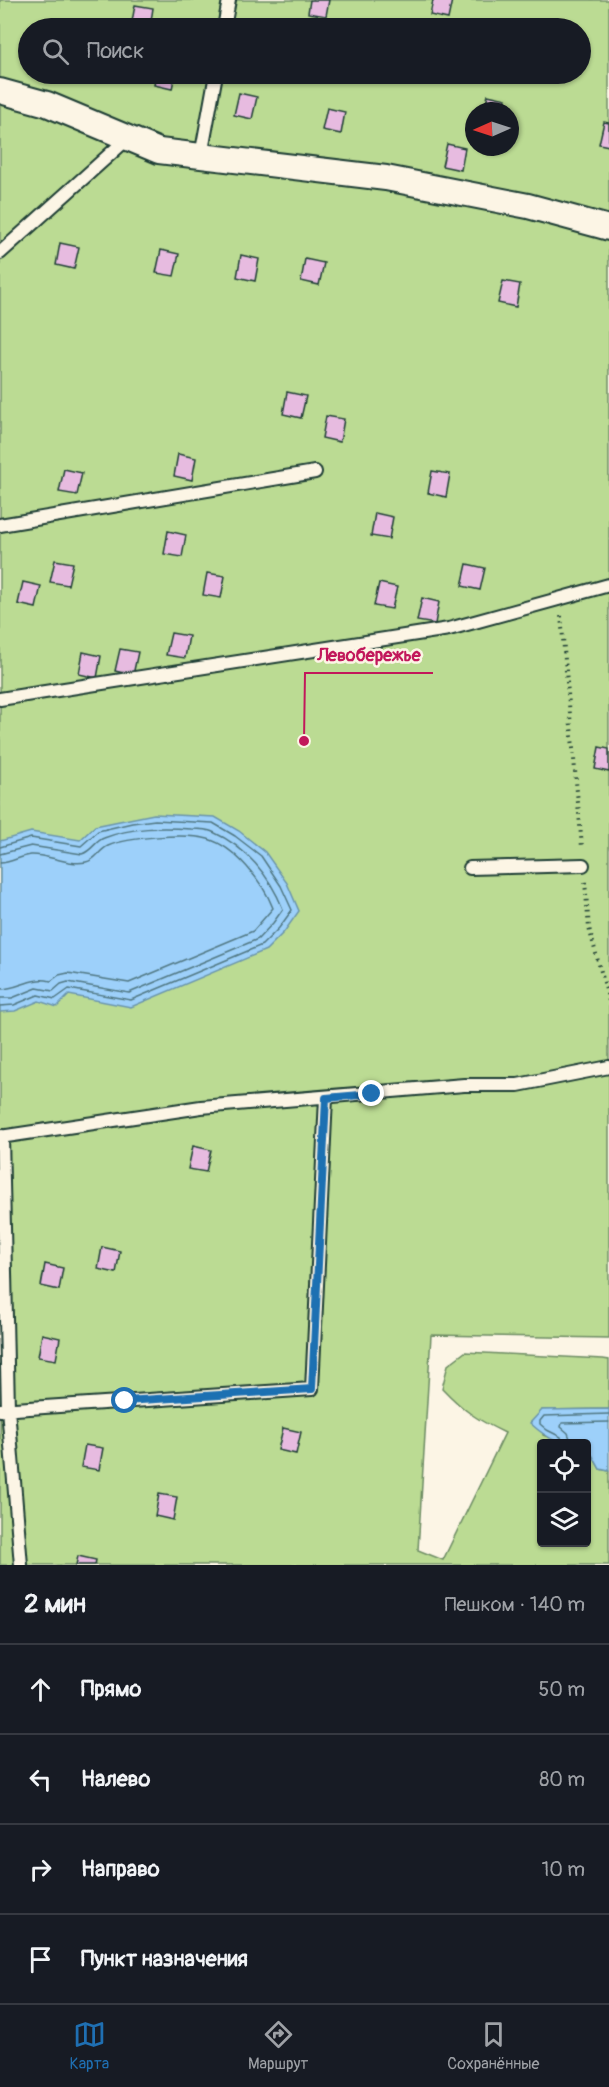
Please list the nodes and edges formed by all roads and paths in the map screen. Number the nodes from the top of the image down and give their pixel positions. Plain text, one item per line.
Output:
1 (229, 0) edge
2 (226, 18) edge
3 (214, 84) edge
4 (0, 91) edge
5 (127, 139) junction
6 (201, 156) junction
7 (609, 228) edge
8 (0, 253) edge
9 (315, 472) dead end
10 (0, 525) edge
11 (609, 585) edge
12 (560, 598) junction
13 (0, 699) edge
14 (584, 865) junction
15 (470, 868) dead end
16 (609, 1001) edge
17 (609, 1067) edge
18 (326, 1098) junction
19 (1, 1137) edge
20 (4, 1409) edge
21 (21, 1565) edge

1 - 2 lane
3 - 6 lane
4 - 5 street
5 - 6 street
5 - 8 lane
6 - 7 street
9 - 10 lane
11 - 12 lane
12 - 13 lane
12 - 14 path
14 - 15 lane
14 - 16 path
17 - 18 lane
18 - 19 lane
18 - 20 lane
19 - 20 lane
20 - 21 lane

